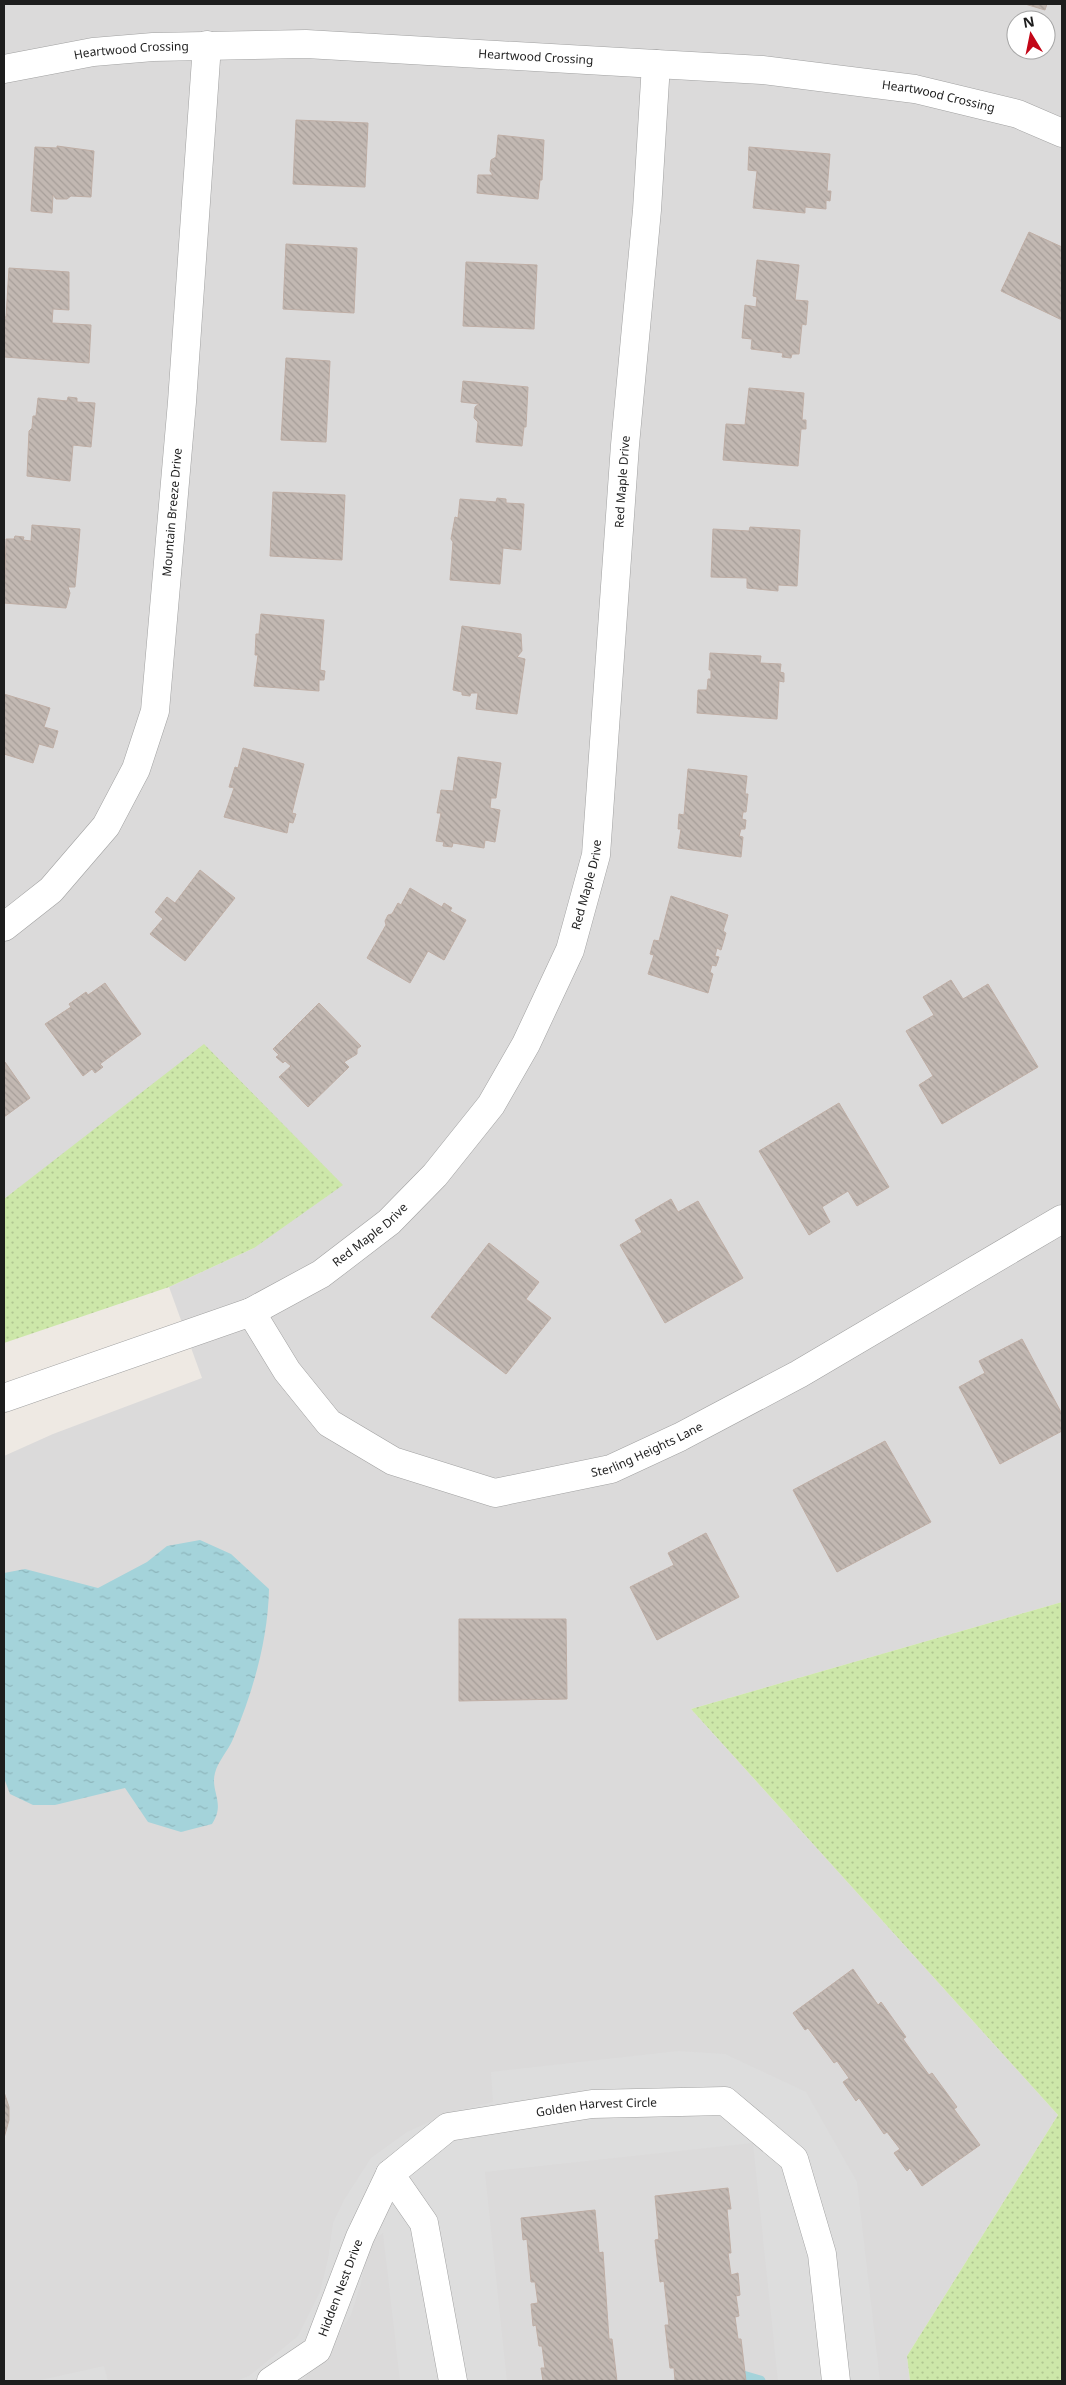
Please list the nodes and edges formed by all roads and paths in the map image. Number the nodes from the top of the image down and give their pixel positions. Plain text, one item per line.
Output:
1 (207, 45) junction
2 (656, 64) junction
3 (4, 69) edge
4 (1062, 133) edge
5 (4, 927) edge
6 (1062, 1219) edge
7 (251, 1312) junction
8 (4, 1398) edge
9 (390, 2174) junction
10 (271, 2381) edge
11 (453, 2381) edge
12 (836, 2381) edge

1 - 2 street, Heartwood Crossing
1 - 3 street, Heartwood Crossing
1 - 5 street, Mountain Breeze Drive
2 - 4 street, Heartwood Crossing
2 - 7 street, Red Maple Drive
6 - 7 street, Sterling Heights Lane
7 - 8 street, Red Maple Drive
9 - 10 street, Hidden Nest Drive
9 - 11 street
9 - 12 street, Golden Harvest Circle

